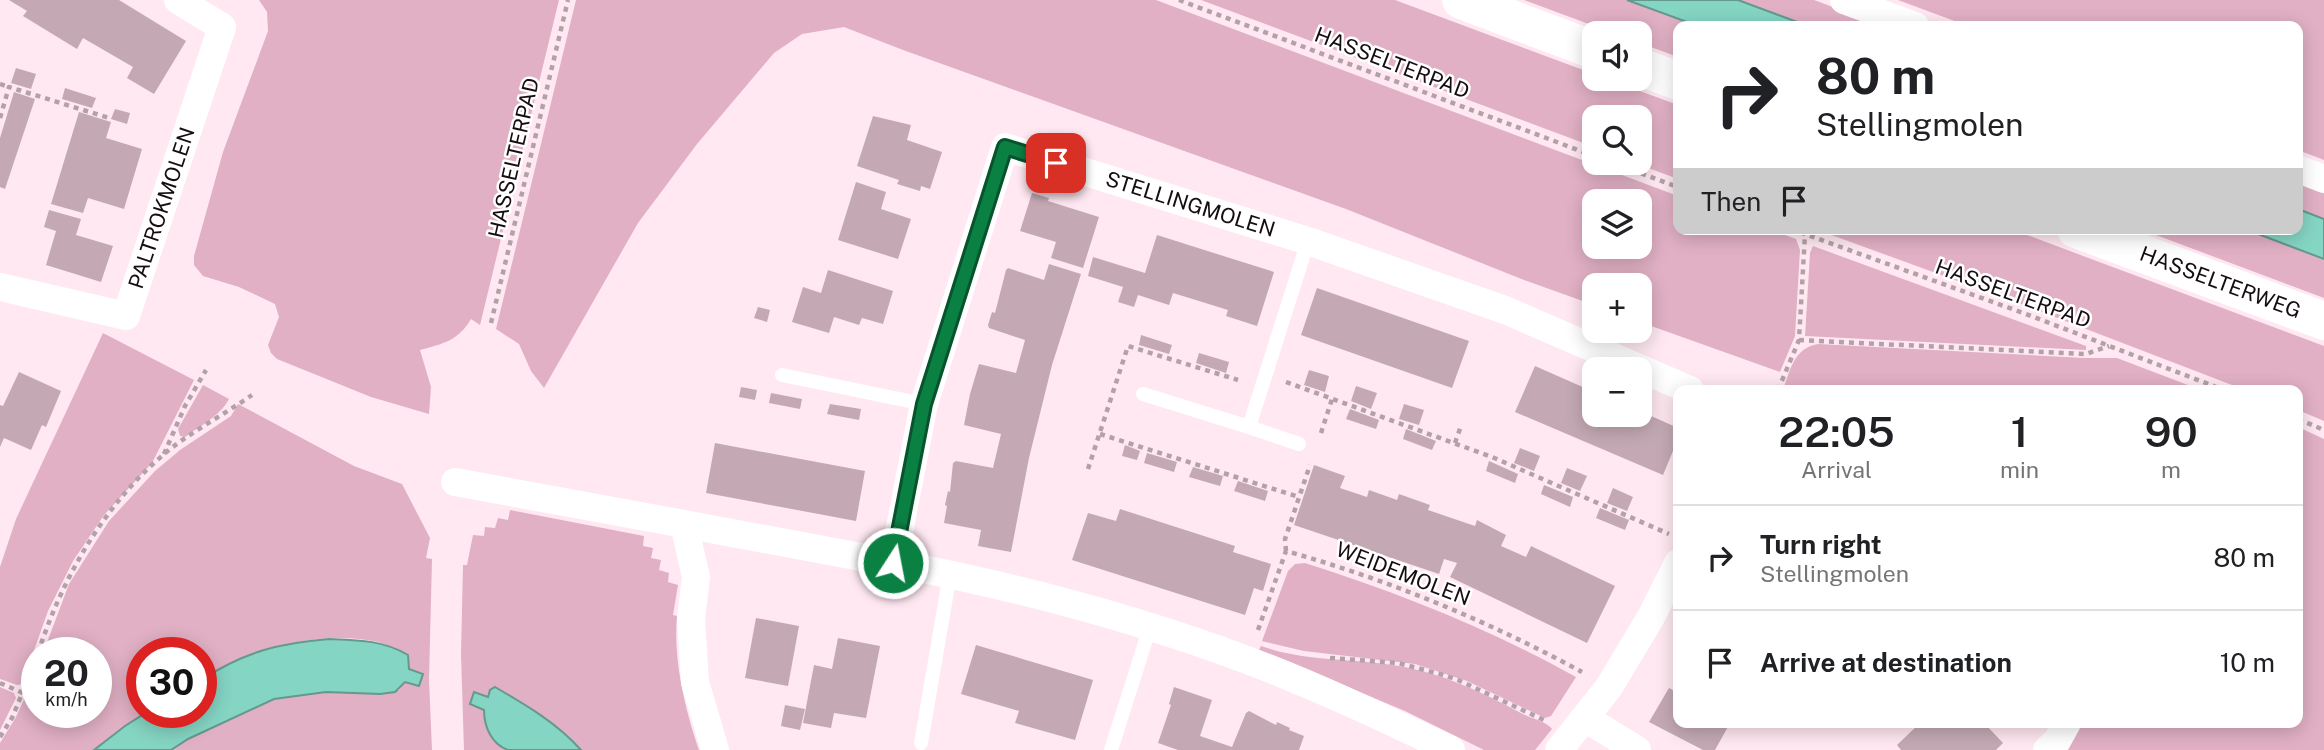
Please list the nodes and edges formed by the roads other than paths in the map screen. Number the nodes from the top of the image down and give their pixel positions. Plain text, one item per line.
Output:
1 (178, 0) edge
2 (1461, 0) edge
3 (1844, 0) edge
4 (1901, 21) edge
5 (1582, 45) edge
6 (1652, 71) edge
7 (1673, 79) edge
8 (2303, 171) edge
9 (2324, 179) edge
10 (2092, 235) edge
11 (1308, 241) junction
12 (0, 287) edge
13 (2324, 321) edge
14 (782, 375) dead end
15 (1678, 385) edge
16 (1143, 394) dead end
17 (924, 404) junction
18 (1249, 428) junction
19 (1299, 444) dead end
20 (455, 482) dead end
21 (684, 524) junction
22 (893, 563) junction
23 (1673, 573) edge
24 (950, 574) junction
25 (1150, 627) junction
26 (1585, 718) junction
27 (2064, 728) edge
28 (921, 743) dead end
29 (715, 750) edge
30 (1111, 750) edge
31 (1451, 750) edge
32 (1559, 750) edge
33 (1637, 750) edge
34 (2047, 750) edge

1 - 12 street, PALTROKMOLEN
2 - 5 main road
3 - 4 street
6 - 7 main road
8 - 9 street
10 - 13 main road, HASSELTERWEG
11 - 15 street, STELLINGMOLEN
11 - 17 street, STELLINGMOLEN
11 - 18 lane
14 - 17 lane
16 - 18 lane
17 - 22 street, STELLINGMOLEN
18 - 19 lane
20 - 21 street
21 - 22 street
21 - 29 street
22 - 24 street
23 - 26 street
24 - 25 street
24 - 28 lane
25 - 30 lane
25 - 31 street
26 - 32 street
26 - 33 street
27 - 34 street

